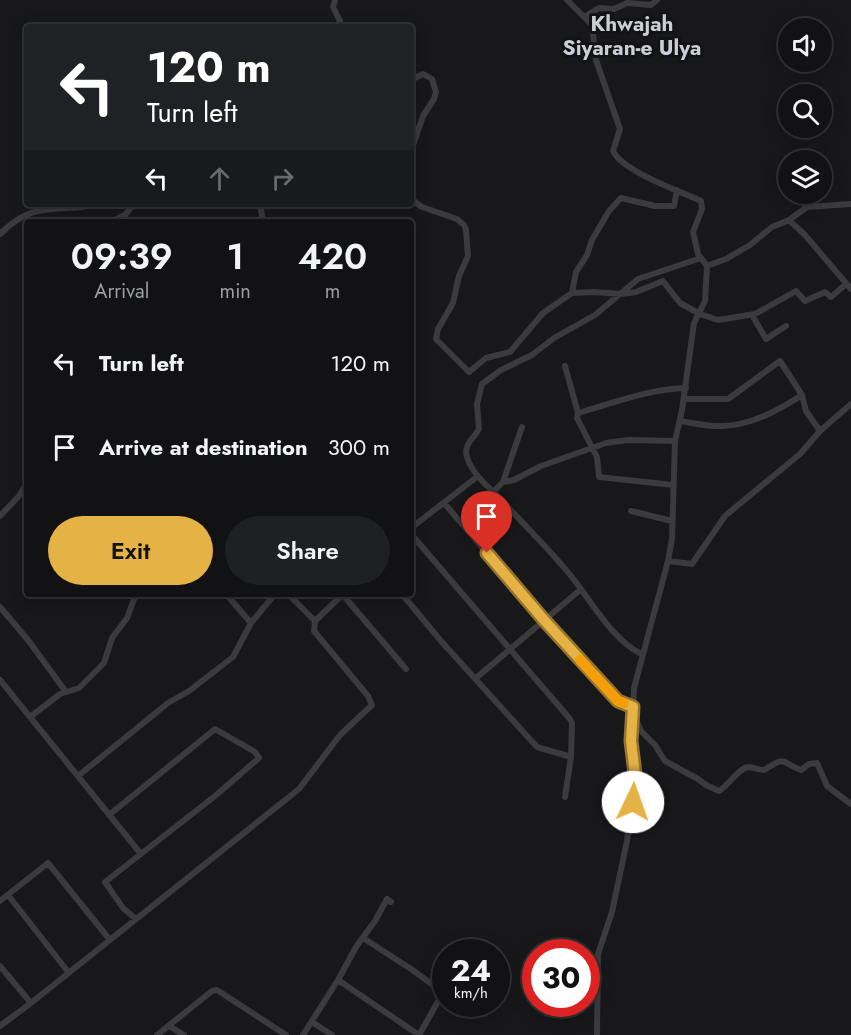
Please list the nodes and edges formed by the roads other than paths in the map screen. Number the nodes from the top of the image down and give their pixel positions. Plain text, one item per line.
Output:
1 (335, 0) edge
2 (567, 0) edge
3 (657, 0) edge
4 (584, 17) junction
5 (339, 24) edge
6 (414, 79) edge
7 (414, 142) edge
8 (676, 190) junction
9 (414, 202) edge
10 (851, 204) edge
11 (82, 207) edge
12 (132, 207) edge
13 (117, 219) edge
14 (789, 220) junction
15 (0, 234) edge
16 (701, 258) junction
17 (707, 266) junction
18 (849, 287) edge
19 (572, 293) junction
20 (621, 294) junction
21 (700, 314) junction
22 (752, 315) junction
23 (786, 326) dead end
24 (564, 366) dead end
25 (686, 388) junction
26 (802, 395) junction
27 (684, 399) junction
28 (851, 404) edge
29 (578, 413) junction
30 (680, 421) junction
31 (522, 427) dead end
32 (820, 431) junction
33 (675, 441) junction
34 (592, 448) junction
35 (478, 476) junction
36 (503, 482) junction
37 (674, 485) junction
38 (24, 488) edge
39 (494, 491) junction
40 (444, 503) junction
41 (631, 511) dead end
42 (0, 516) edge
43 (672, 521) junction
44 (414, 526) edge
45 (414, 537) edge
46 (668, 561) junction
47 (580, 590) junction
48 (135, 597) edge
49 (229, 597) edge
50 (273, 597) edge
51 (291, 597) edge
52 (341, 597) edge
53 (345, 597) edge
54 (404, 597) edge
55 (0, 607) edge
56 (544, 620) junction
57 (315, 621) junction
58 (251, 623) junction
59 (510, 649) junction
60 (643, 655) junction
61 (406, 669) dead end
62 (476, 678) junction
63 (0, 680) edge
64 (66, 692) junction
65 (633, 710) junction
66 (30, 717) junction
67 (571, 757) junction
68 (78, 776) junction
69 (565, 797) dead end
70 (851, 804) edge
71 (109, 815) junction
72 (141, 854) junction
73 (8, 895) junction
74 (0, 901) edge
75 (391, 902) dead end
76 (136, 919) junction
77 (363, 938) junction
78 (110, 940) junction
79 (0, 966) edge
80 (69, 973) junction
81 (338, 980) junction
82 (432, 983) edge
83 (31, 1003) junction
84 (432, 1013) edge
85 (312, 1022) junction
86 (0, 1026) edge
87 (170, 1026) junction
88 (157, 1035) edge
89 (184, 1035) edge
90 (286, 1035) edge
91 (303, 1035) edge
92 (332, 1035) edge
93 (419, 1035) edge
94 (597, 1035) edge

1 - 5 street
2 - 4 street
3 - 4 street
4 - 8 street
6 - 7 street
8 - 16 street
8 - 19 street
9 - 19 street
10 - 14 street
11 - 15 street
12 - 13 street
14 - 17 street
14 - 18 street
16 - 17 street
16 - 20 street
17 - 21 street
18 - 22 street
19 - 20 street
20 - 21 street
20 - 35 street
21 - 22 street
21 - 25 street
22 - 23 street
24 - 29 street
25 - 27 street
25 - 29 street
26 - 27 street
26 - 30 street
26 - 32 street
27 - 30 street
28 - 32 street
29 - 34 street
30 - 33 street
31 - 36 street
32 - 46 street
33 - 34 street
33 - 37 street
34 - 36 street
34 - 37 street
35 - 39 street
35 - 40 street
36 - 39 street
37 - 43 street
38 - 42 street
39 - 47 street
40 - 44 street
40 - 56 street
41 - 43 street
43 - 46 street
45 - 59 street
46 - 60 street
47 - 56 street
47 - 60 street
48 - 64 street
49 - 58 street
50 - 58 street
51 - 57 street
52 - 57 street
53 - 61 street
54 - 62 street
55 - 64 street
56 - 59 street
56 - 65 street
57 - 76 street
58 - 68 street
59 - 62 street
59 - 67 street
60 - 65 street
62 - 67 street
63 - 66 street
64 - 66 street
65 - 70 street
65 - 94 street
66 - 68 street
67 - 69 street
68 - 71 street
71 - 72 street
71 - 72 street
72 - 76 street
73 - 74 street
73 - 78 street
73 - 80 street
75 - 77 street
76 - 78 street
77 - 81 street
77 - 82 street
78 - 80 street
79 - 83 street
80 - 83 street
81 - 85 street
81 - 93 street
83 - 86 street
84 - 93 street
85 - 91 street
85 - 92 street
87 - 88 street
87 - 89 street
87 - 90 street

